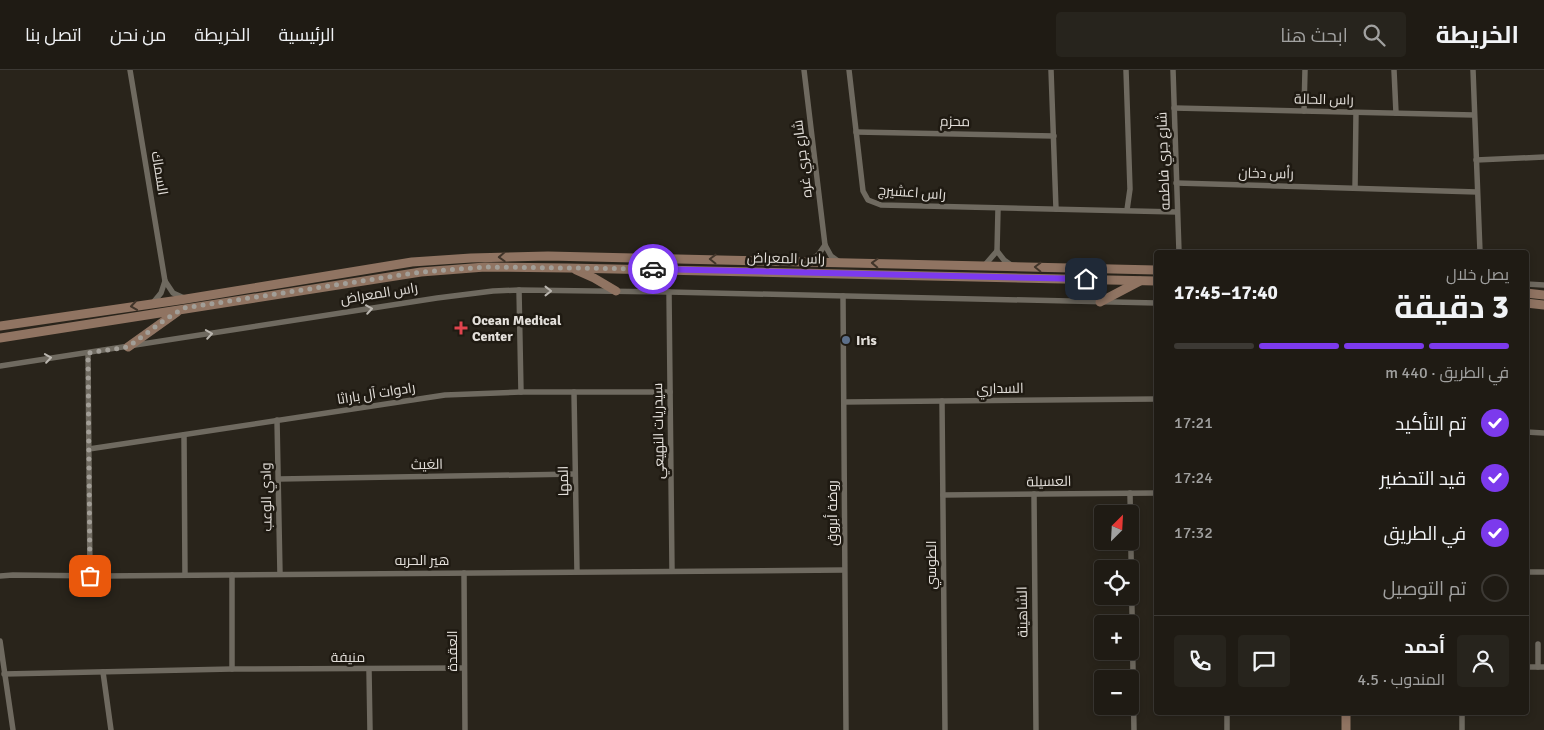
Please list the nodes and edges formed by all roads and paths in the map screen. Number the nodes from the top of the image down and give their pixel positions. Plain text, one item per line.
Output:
1 (130, 70) edge
2 (804, 70) edge
3 (849, 70) edge
4 (1050, 70) edge
5 (1126, 70) edge
6 (1173, 70) edge
7 (1305, 70) edge
8 (1394, 70) edge
9 (1472, 70) edge
10 (1174, 108) junction
11 (1304, 111) junction
12 (1356, 113) junction
13 (1396, 113) junction
14 (1474, 115) junction
15 (856, 132) junction
16 (1054, 136) junction
17 (1544, 157) edge
18 (1476, 160) junction
19 (1176, 183) junction
20 (1355, 188) junction
21 (1477, 192) junction
22 (998, 209) junction
23 (1056, 209) junction
24 (1127, 210) junction
25 (1177, 212) junction
26 (825, 245) junction
27 (1179, 250) edge
28 (1480, 250) edge
29 (997, 251) junction
30 (809, 262) junction
31 (841, 262) junction
32 (984, 266) junction
33 (1014, 267) junction
34 (568, 268) junction
35 (1154, 270) edge
36 (1144, 280) junction
37 (164, 281) junction
38 (1154, 281) edge
39 (1529, 284) edge
40 (1544, 285) edge
41 (519, 290) junction
42 (616, 291) junction
43 (669, 292) junction
44 (1529, 293) edge
45 (1544, 295) edge
46 (843, 296) junction
47 (186, 299) junction
48 (1100, 302) junction
49 (1154, 303) edge
50 (1529, 303) edge
51 (152, 304) junction
52 (1544, 305) edge
53 (184, 308) junction
54 (0, 326) edge
55 (0, 338) edge
56 (128, 347) junction
57 (88, 353) junction
58 (0, 366) edge
59 (522, 392) junction
60 (574, 392) junction
61 (670, 392) junction
62 (1154, 398) edge
63 (942, 401) junction
64 (844, 402) junction
65 (277, 420) junction
66 (1529, 432) edge
67 (1544, 433) edge
68 (184, 435) junction
69 (89, 449) junction
70 (575, 474) junction
71 (279, 480) junction
72 (1130, 493) junction
73 (1154, 493) edge
74 (1034, 494) junction
75 (943, 495) junction
76 (672, 570) junction
77 (844, 570) junction
78 (576, 571) junction
79 (1529, 572) edge
80 (1544, 572) edge
81 (464, 573) junction
82 (280, 574) junction
83 (185, 575) junction
84 (232, 575) junction
85 (0, 576) edge
86 (90, 576) junction
87 (0, 641) edge
88 (1538, 644) dead end
89 (1541, 667) edge
90 (464, 668) junction
91 (232, 670) junction
92 (369, 670) junction
93 (103, 672) junction
94 (4, 674) junction
95 (1227, 715) edge
96 (1346, 715) edge
97 (1462, 715) edge
98 (13, 730) edge
99 (111, 730) edge
100 (370, 730) edge
101 (465, 730) edge
102 (846, 730) edge
103 (945, 730) edge
104 (1036, 730) edge
105 (1134, 730) edge
106 (1227, 730) edge
107 (1346, 730) edge
108 (1462, 730) edge

1 - 37 street, السماك
2 - 26 street, شارع جري غره
3 - 15 street, راس اعشيرج
4 - 16 street
5 - 24 street
6 - 10 street, شارع جري فاطمه
7 - 11 street
8 - 13 street
9 - 14 street
10 - 11 street, راس الحالة
10 - 19 street, شارع جري فاطمه
11 - 12 street, راس الحالة
12 - 13 street, راس الحالة
12 - 20 street
13 - 14 street, راس الحالة
14 - 18 street
15 - 16 street, محزم
15 - 22 street, راس اعشيرج
16 - 23 street
17 - 18 street
18 - 21 street
19 - 20 street, رأس دخان
19 - 25 street, شارع جري فاطمه
20 - 21 street, رأس دخان
21 - 28 street
22 - 23 street, راس اعشيرج
22 - 29 street
23 - 24 street, راس اعشيرج
24 - 25 street, راس اعشيرج
25 - 27 street, شارع جري فاطمه
26 - 30 street
26 - 31 street
29 - 32 street
29 - 33 street
30 - 31 street, راس المعراض
30 -> 47 street, راس المعراض
32 -> 31 street, راس المعراض
32 - 33 street, راس المعراض
35 -> 33 street, راس المعراض
34 - 36 street, راس المعراض
34 - 42 street
34 - 53 street, راس المعراض
36 - 38 street, راس المعراض
36 - 48 street
37 - 47 street
37 - 51 street
39 - 40 street
41 -> 42 street, راس المعراض
56 -> 41 street, راس المعراض
41 - 59 street
42 - 43 street, راس المعراض
43 - 46 street, راس المعراض
43 - 61 street, سيدريات النهيعي
44 - 45 street
46 - 48 street, راس المعراض
46 - 64 street, روضة أبروق
47 - 51 street, راس المعراض
48 - 49 street, راس المعراض
50 - 52 street
51 -> 54 street, راس المعراض
53 - 55 street, راس المعراض
53 - 56 street
56 - 57 street, راس المعراض
58 -> 57 street, راس المعراض
57 - 69 street
59 - 60 street, رادوات آل باراثا
59 - 65 street, رادوات آل باراثا
60 - 61 street, رادوات آل باراثا
60 - 70 street, المها
61 - 76 street, سيدريات النهيعي
62 - 63 street, السداري
63 - 64 street, السداري
63 - 75 street, الطوسي
64 - 77 street, روضة أبروق
65 - 68 street, رادوات آل باراثا
65 - 71 street, وادي الوعب
66 - 67 street
68 - 69 street, رادوات آل باراثا
68 - 83 street
69 - 86 street
70 - 71 street, الغيث
70 - 78 street, المها
71 - 82 street, وادي الوعب
72 - 73 street, العسيلة
72 - 74 street, العسيلة
72 - 105 street
74 - 75 street, العسيلة
74 - 104 street, الشاهينة
75 - 103 street, الطوسي
76 - 77 street, هير الحربه
76 - 78 street, هير الحربه
77 - 102 street, روضة أبروق
78 - 81 street, هير الحربه
79 - 80 street
81 - 82 street, هير الحربه
81 - 90 street, العقدة
82 - 84 street, هير الحربه
83 - 84 street, هير الحربه
83 - 86 street, هير الحربه
84 - 91 street
85 - 86 street, هير الحربه
87 - 94 street
88 - 89 street
90 - 92 street, منيفة
90 - 101 street, العقدة
91 - 92 street, منيفة
91 - 93 street, منيفة
92 - 100 street
93 - 94 street, منيفة
93 - 99 street
94 - 98 street
95 - 106 street
96 - 107 street
97 - 108 street

